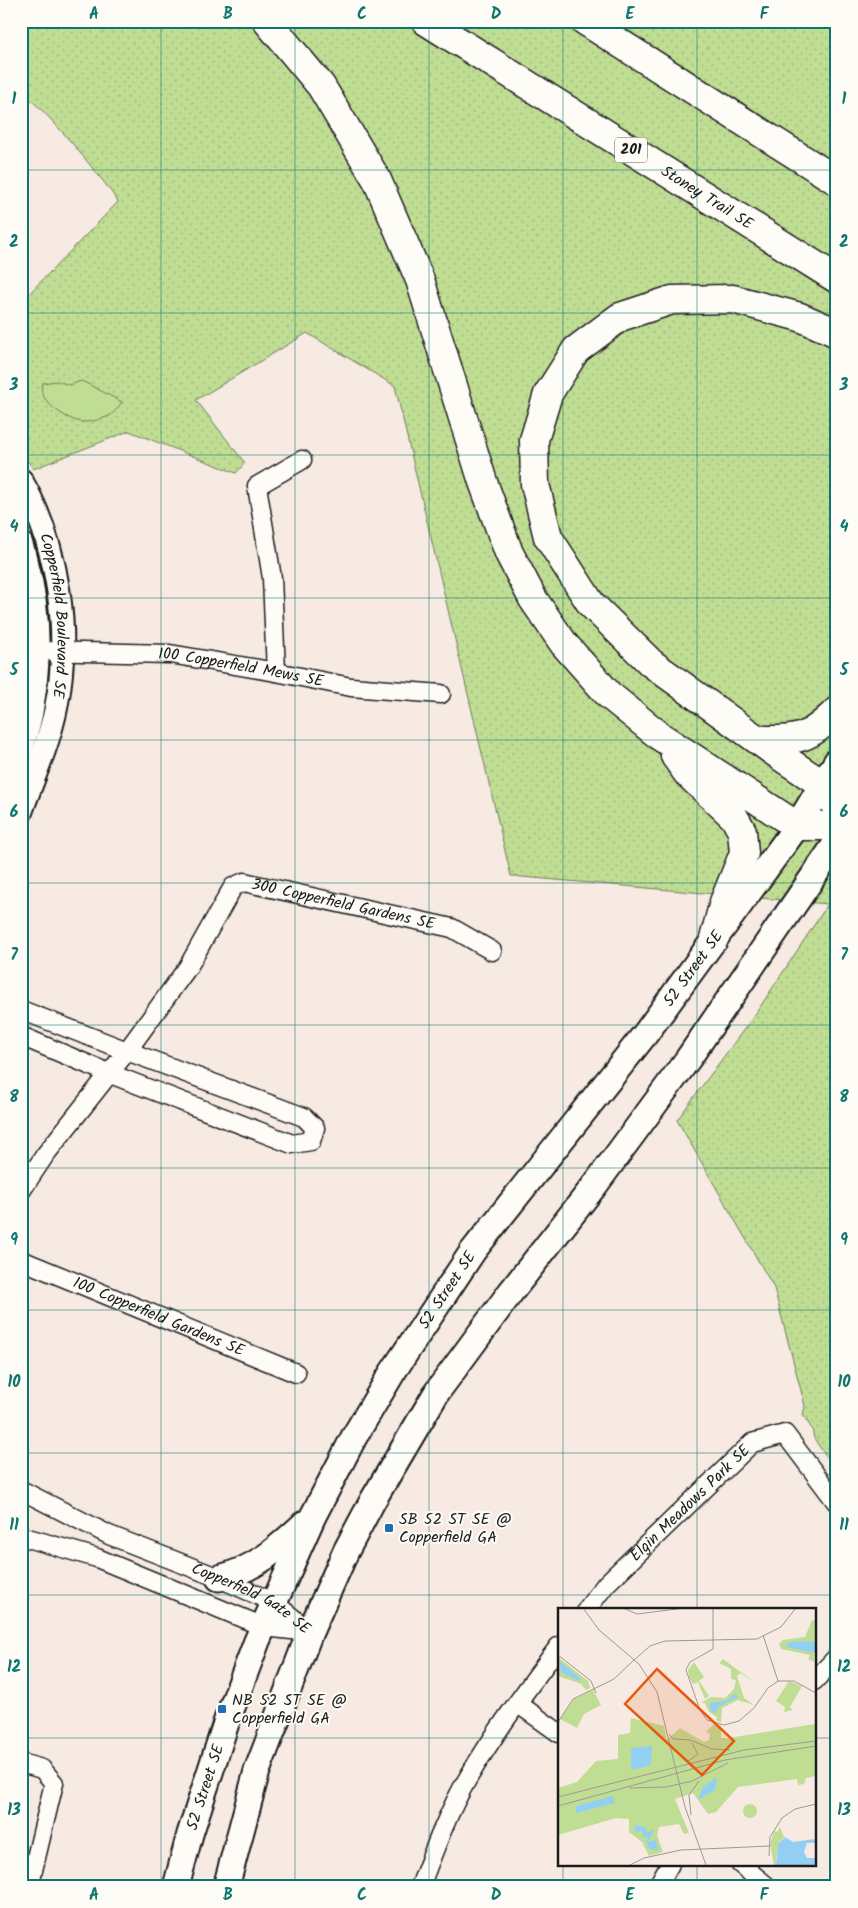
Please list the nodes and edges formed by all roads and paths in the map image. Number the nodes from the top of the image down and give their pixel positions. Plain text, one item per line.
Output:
1 (267, 21) edge
2 (426, 21) edge
3 (586, 21) edge
4 (837, 181) edge
5 (837, 279) edge
6 (837, 333) edge
7 (302, 460) dead end
8 (21, 480) edge
9 (21, 543) edge
10 (63, 651) junction
11 (38, 652) junction
12 (276, 672) junction
13 (441, 694) dead end
14 (837, 711) edge
15 (661, 737) junction
16 (759, 740) junction
17 (21, 750) edge
18 (837, 761) edge
19 (822, 784) junction
20 (837, 808) edge
21 (21, 812) edge
22 (797, 826) junction
23 (837, 826) edge
24 (837, 842) edge
25 (714, 939) junction
26 (492, 951) dead end
27 (21, 1010) edge
28 (21, 1036) edge
29 (126, 1051) junction
30 (108, 1073) junction
31 (21, 1191) edge
32 (21, 1260) edge
33 (296, 1373) dead end
34 (21, 1490) edge
35 (837, 1503) edge
36 (313, 1516) junction
37 (21, 1536) edge
38 (219, 1578) junction
39 (273, 1602) junction
40 (588, 1608) edge
41 (264, 1627) junction
42 (310, 1632) junction
43 (558, 1647) edge
44 (837, 1658) edge
45 (816, 1679) edge
46 (517, 1703) junction
47 (558, 1732) edge
48 (21, 1763) edge
49 (669, 1866) edge
50 (742, 1866) edge
51 (29, 1887) edge
52 (176, 1887) edge
53 (226, 1887) edge
54 (420, 1887) edge
55 (656, 1887) edge
56 (768, 1887) edge

1 - 15 highway
2 - 5 highway, Stoney Trail SE / 201
3 - 4 highway
6 - 16 highway
7 - 12 street
8 - 10 street, Copperfield Boulevard SE
9 - 11 street, Copperfield Boulevard SE
10 - 11 street, 100 Copperfield Mews SE
10 - 12 street, 100 Copperfield Mews SE
10 - 21 street, Copperfield Boulevard SE
11 - 17 street, Copperfield Boulevard SE
12 - 13 street, 100 Copperfield Mews SE
14 - 16 highway
15 - 22 highway
15 - 25 highway
16 - 19 highway
18 - 19 main road, 52 Street SE
19 - 20 highway
19 - 22 main road, 52 Street SE
22 - 23 highway
22 - 25 main road, 52 Street SE
24 - 42 main road
25 - 36 main road, 52 Street SE
26 - 29 street, 300 Copperfield Gardens SE
27 - 29 street
28 - 30 street
29 - 30 street, 300 Copperfield Gardens SE
29 - 30 street
30 - 31 street
32 - 33 street, 100 Copperfield Gardens SE
34 - 38 street, Copperfield Gate SE
35 - 40 street, Elgin Meadows Park SE
36 - 38 main road
36 - 39 main road, 52 Street SE
37 - 41 street, Copperfield Gate SE
38 - 39 street, Copperfield Gate SE
39 - 41 main road, 52 Street SE
39 - 42 street, Copperfield Gate SE
41 - 42 street, Copperfield Gate SE
41 - 52 main road, 52 Street SE
42 - 53 main road
43 - 46 street
44 - 45 street
46 - 47 street
46 - 54 street
48 - 51 street
49 - 55 street
50 - 56 street

